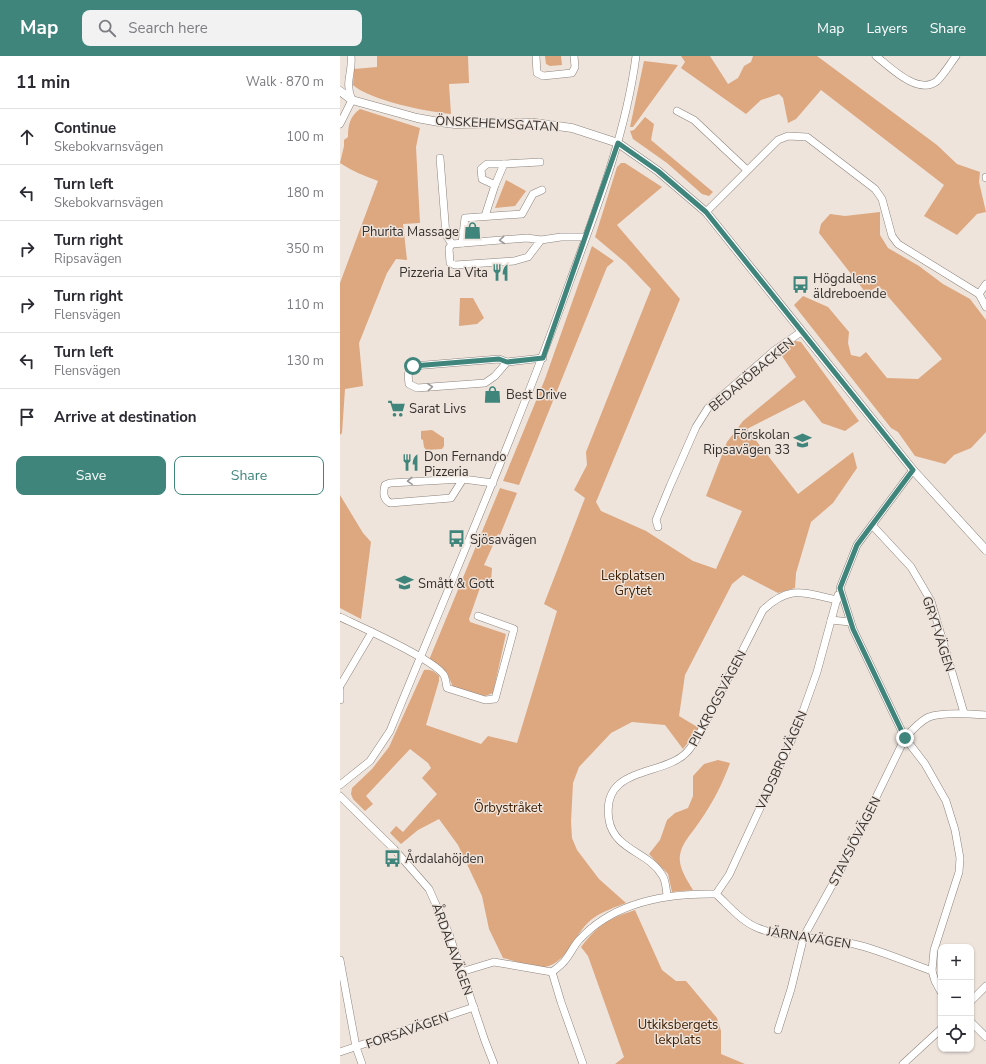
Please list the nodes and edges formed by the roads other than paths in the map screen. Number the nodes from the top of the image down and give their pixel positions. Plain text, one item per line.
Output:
1 (351, 56) edge
2 (536, 56) edge
3 (574, 56) edge
4 (636, 56) edge
5 (876, 56) edge
6 (956, 56) edge
7 (340, 91) edge
8 (352, 100) junction
9 (677, 111) dead end
10 (340, 124) edge
11 (618, 143) junction
12 (440, 158) dead end
13 (540, 162) dead end
14 (504, 164) junction
15 (747, 170) junction
16 (495, 185) junction
17 (542, 190) dead end
18 (706, 212) junction
19 (485, 216) junction
20 (585, 237) junction
21 (541, 240) junction
22 (462, 243) junction
23 (452, 244) junction
24 (986, 284) edge
25 (979, 294) junction
26 (986, 307) edge
27 (801, 332) junction
28 (543, 358) junction
29 (507, 362) junction
30 (913, 470) junction
31 (463, 478) junction
32 (493, 482) junction
33 (872, 525) junction
34 (658, 527) dead end
35 (986, 550) edge
36 (840, 588) junction
37 (837, 600) junction
38 (478, 616) dead end
39 (340, 617) edge
40 (831, 620) junction
41 (850, 622) junction
42 (372, 632) junction
43 (420, 657) junction
44 (340, 686) edge
45 (340, 690) edge
46 (340, 700) edge
47 (964, 713) junction
48 (986, 714) edge
49 (905, 738) junction
50 (340, 785) edge
51 (340, 796) edge
52 (716, 894) junction
53 (667, 896) junction
54 (804, 936) junction
55 (340, 960) edge
56 (932, 970) junction
57 (461, 972) junction
58 (552, 972) junction
59 (938, 986) edge
60 (986, 986) edge
61 (974, 998) edge
62 (474, 1007) junction
63 (974, 1025) edge
64 (778, 1030) dead end
65 (938, 1032) edge
66 (986, 1037) edge
67 (356, 1047) junction
68 (340, 1052) edge
69 (362, 1064) edge
70 (494, 1064) edge
71 (583, 1064) edge
72 (903, 1064) edge

1 - 8 street
2 - 3 street
4 - 11 street
5 - 6 street
7 - 8 street, ÖNSKEHEMSGATAN
8 - 10 street
8 - 11 street, ÖNSKEHEMSGATAN
9 - 15 street
11 - 18 street, ÖNSKEHEMSGATAN
11 - 20 street
12 - 23 street
13 - 14 street
14 - 16 street
14 - 16 street
15 - 18 street
15 - 25 street
16 - 19 street
17 - 19 street
18 - 27 street, ÖNSKEHEMSGATAN
19 - 22 street
20 - 21 street
20 - 28 street
21 -> 22 street
21 - 23 street
22 - 23 street
24 - 25 street
25 - 26 street
27 - 30 street, ÖNSKEHEMSGATAN
27 - 34 street, BEDARÖBACKEN
28 - 29 street
28 - 32 street
29 -> 29 street
30 - 33 street, VADSBROVÄGEN
30 - 35 street, ÖNSKEHEMSGATAN
31 -> 31 street
31 - 32 street
32 - 43 street
33 - 36 street, VADSBROVÄGEN
33 - 47 street, GRYTVÄGEN
36 - 37 street, VADSBROVÄGEN
36 - 41 street
37 - 40 street, VADSBROVÄGEN
37 - 53 street, PILKROGSVÄGEN
38 - 43 street
39 - 42 street
40 - 41 street
40 - 52 street, VADSBROVÄGEN
41 - 49 street
42 - 43 street
42 - 44 street
43 - 50 street
45 - 46 street
47 - 48 street, STAVSJÖVÄGEN
47 - 49 street, STAVSJÖVÄGEN
49 - 54 street, STAVSJÖVÄGEN
49 - 56 street
51 - 57 street, ÅRDALAVÄGEN
52 - 53 street
52 - 54 street, JÄRNAVÄGEN
53 - 58 street
54 - 56 street, JÄRNAVÄGEN
54 - 64 street, STAVSJÖVÄGEN
55 - 67 street
56 - 59 street
57 - 58 street
57 - 62 street, ÅRDALAVÄGEN
58 - 71 street
60 - 61 street
62 - 67 street, FORSAVÄGEN
62 - 70 street, ÅRDALAVÄGEN
63 - 66 street
65 - 72 street
67 - 68 street, FORSAVÄGEN
67 - 69 street

